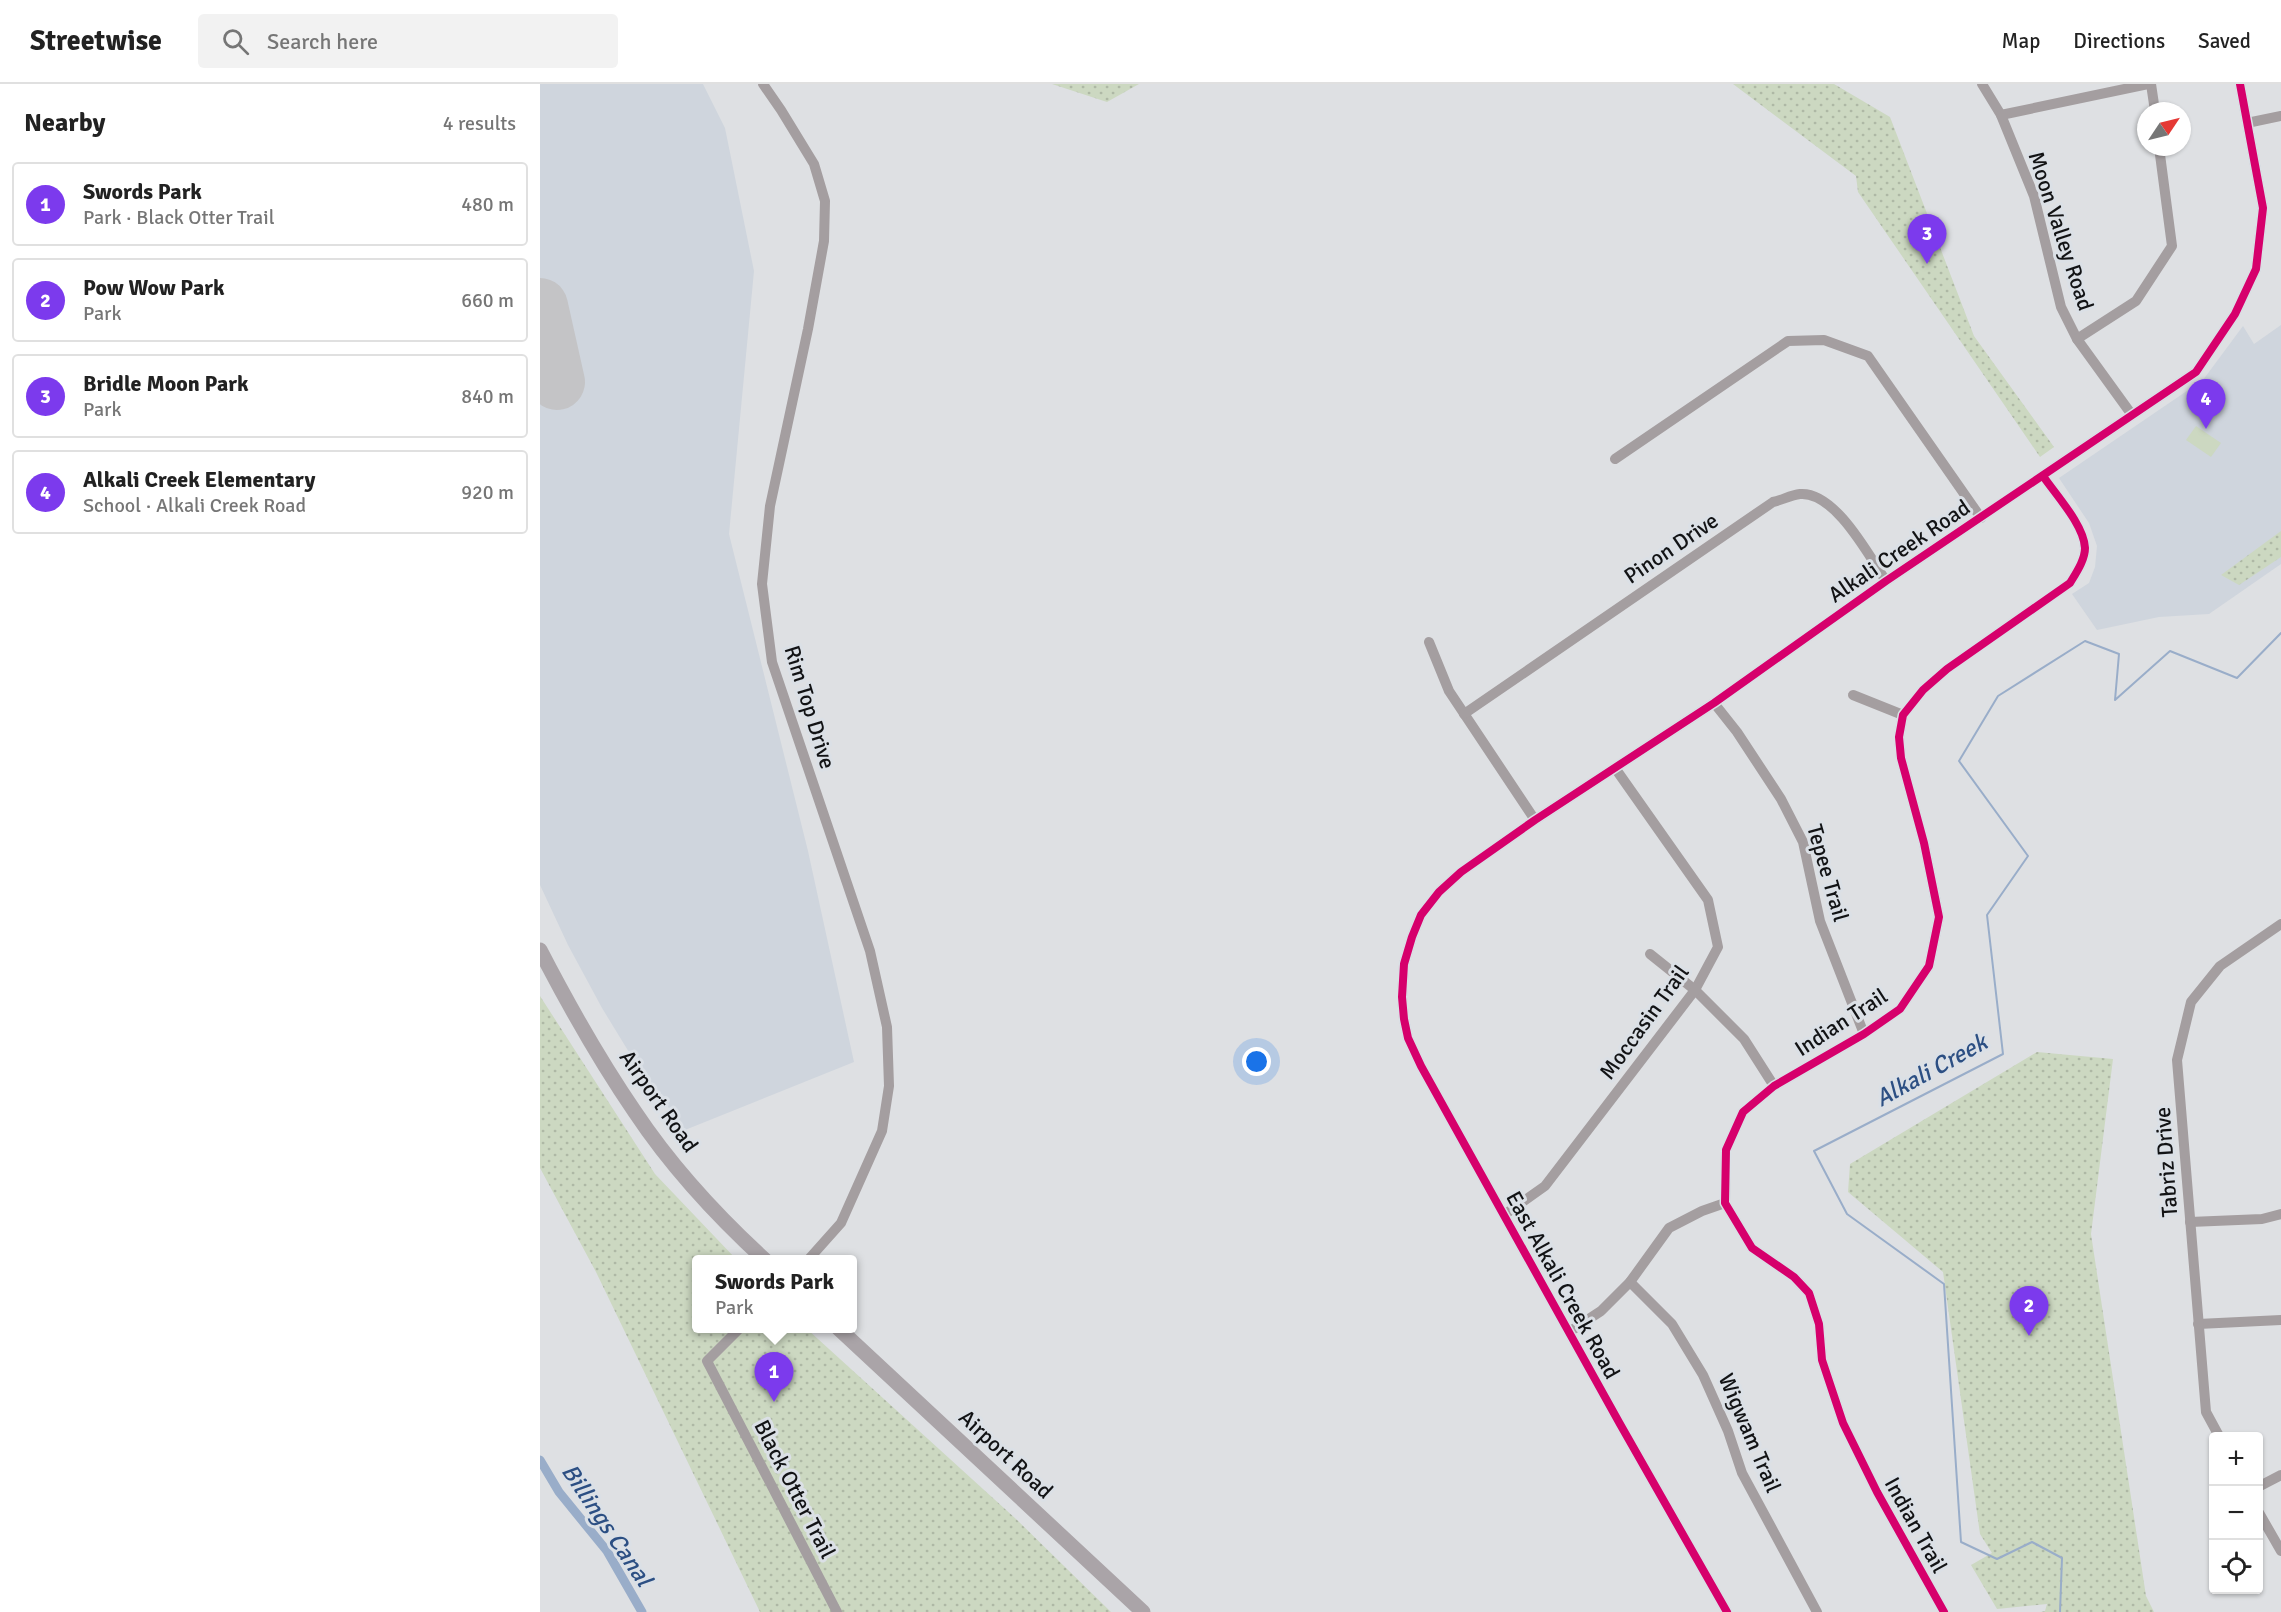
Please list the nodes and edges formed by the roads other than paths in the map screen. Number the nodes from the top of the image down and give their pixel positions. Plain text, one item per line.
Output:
1 (763, 84) edge
2 (1982, 84) edge
3 (2150, 84) edge
4 (2240, 84) edge
5 (2153, 102) edge
6 (2001, 115) junction
7 (2281, 116) edge
8 (2247, 123) junction
9 (2160, 156) edge
10 (2077, 339) junction
11 (2132, 415) junction
12 (1615, 459) dead end
13 (2043, 476) junction
14 (1980, 518) junction
15 (1886, 581) junction
16 (1429, 642) dead end
17 (1853, 695) dead end
18 (1714, 703) junction
19 (1464, 714) junction
20 (1903, 715) junction
21 (1615, 768) junction
22 (1535, 820) junction
23 (2281, 924) edge
24 (540, 950) edge
25 (1650, 954) dead end
26 (1404, 963) joint
27 (1695, 990) junction
28 (1864, 1034) junction
29 (1774, 1086) junction
30 (1725, 1203) junction
31 (2281, 1214) edge
32 (1504, 1215) junction
33 (2190, 1222) junction
34 (759, 1255) edge
35 (812, 1255) edge
36 (1630, 1282) junction
37 (2281, 1320) edge
38 (2198, 1323) junction
39 (1569, 1332) junction
40 (736, 1333) edge
41 (842, 1333) edge
42 (2216, 1432) edge
43 (2281, 1475) edge
44 (2261, 1486) edge
45 (2263, 1517) edge
46 (2281, 1551) edge
47 (837, 1612) edge
48 (1143, 1612) edge
49 (1727, 1612) edge
50 (1817, 1612) edge
51 (1944, 1612) edge

1 - 35 street, Rim Top Drive
2 - 6 street, Moon Valley Road
3 - 5 street
3 - 6 street
4 - 8 street, Alkali Creek Road
6 - 10 street, Moon Valley Road
7 - 8 street
8 - 11 street, Alkali Creek Road
9 - 10 street
10 - 11 street, Moon Valley Road
11 - 13 street, Alkali Creek Road
12 - 14 street
13 - 14 street, Alkali Creek Road
13 - 20 street
14 - 15 street, Alkali Creek Road
15 - 18 street, Alkali Creek Road
15 - 19 street, Pinon Drive
16 - 19 street
17 - 20 street
18 - 21 street, Alkali Creek Road
18 - 28 street, Tepee Trail
19 - 22 street
20 - 28 street, Indian Trail
21 - 22 street, Alkali Creek Road
21 - 27 street, Moccasin Trail
22 - 26 street, Alkali Creek Road
23 - 33 street, Tabriz Drive
24 - 34 highway, Airport Road
25 - 27 street
26 - 32 street, East Alkali Creek Road
27 - 29 street
27 - 32 street, Moccasin Trail
28 - 29 street, Indian Trail
29 - 30 street, Indian Trail
30 - 36 street
30 - 51 street, Indian Trail
31 - 33 street
32 - 39 street, East Alkali Creek Road
33 - 38 street, Tabriz Drive
36 - 39 street
36 - 50 street, Wigwam Trail
37 - 38 street
38 - 42 street, Tabriz Drive
39 - 49 street, East Alkali Creek Road
40 - 47 street, Black Otter Trail
41 - 48 highway, Airport Road
43 - 44 street
45 - 46 street

